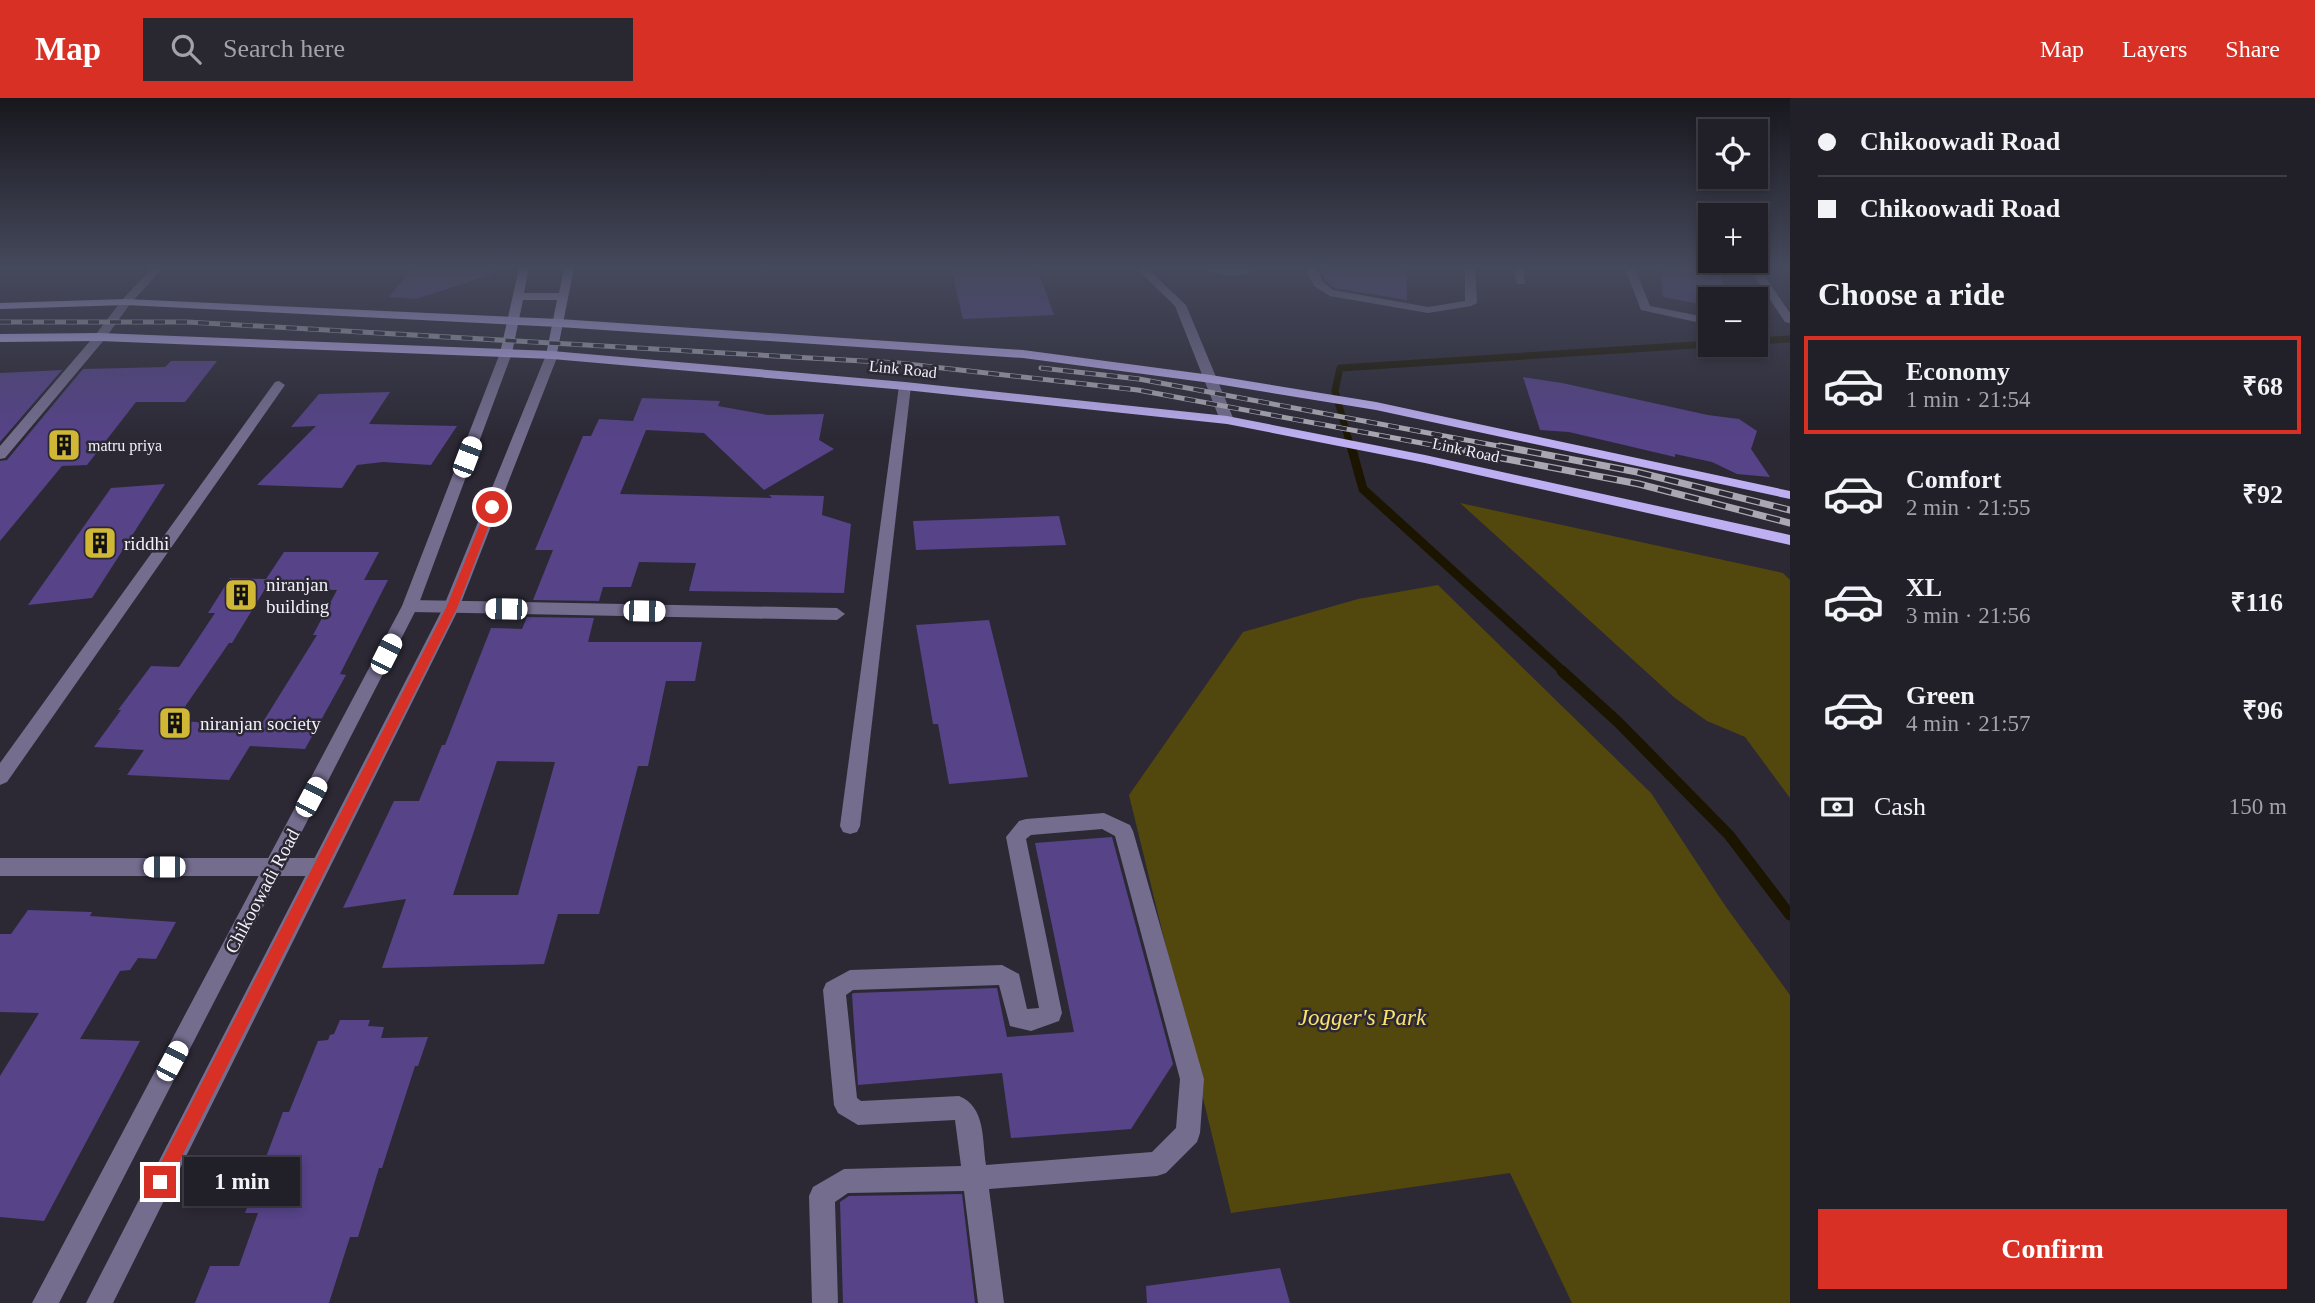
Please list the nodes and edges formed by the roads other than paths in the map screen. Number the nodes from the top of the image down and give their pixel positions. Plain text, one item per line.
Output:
1 (109, 324) edge
2 (510, 324) edge
3 (558, 324) edge
4 (577, 324) edge
5 (1188, 324) edge
6 (100, 337) junction
7 (0, 338) edge
8 (506, 353) junction
9 (552, 355) junction
10 (1211, 379) junction
11 (279, 384) dead end
12 (905, 386) junction
13 (1227, 420) junction
14 (0, 455) edge
15 (1790, 495) edge
16 (1790, 540) edge
17 (410, 606) junction
18 (451, 608) junction
19 (837, 614) dead end
20 (0, 777) edge
21 (850, 826) dead end
22 (0, 867) edge
23 (318, 867) junction
24 (274, 868) junction
25 (976, 1178) junction
26 (45, 1303) edge
27 (99, 1303) edge
28 (825, 1303) edge
29 (991, 1303) edge

1 - 6 street
2 - 8 main road
3 - 9 main road
4 - 10 main road, Link Road
5 - 10 street
6 - 7 main road, Link Road
6 - 8 main road, Link Road
6 - 14 street
8 - 9 main road, Link Road
8 - 17 street, Chikoowadi Road
9 - 12 main road, Link Road
9 - 18 street, Chikoowadi Road
10 - 13 street
10 - 15 main road, Link Road
11 - 20 street
12 - 13 main road, Link Road
12 - 21 street
13 - 16 main road, Link Road
17 - 18 street
17 - 24 street, Chikoowadi Road
18 - 19 street
18 - 23 street, Chikoowadi Road
22 - 24 street
23 - 24 street
23 - 27 street, Chikoowadi Road
24 - 26 street, Chikoowadi Road
25 - 25 street
25 - 28 street
25 - 29 street

